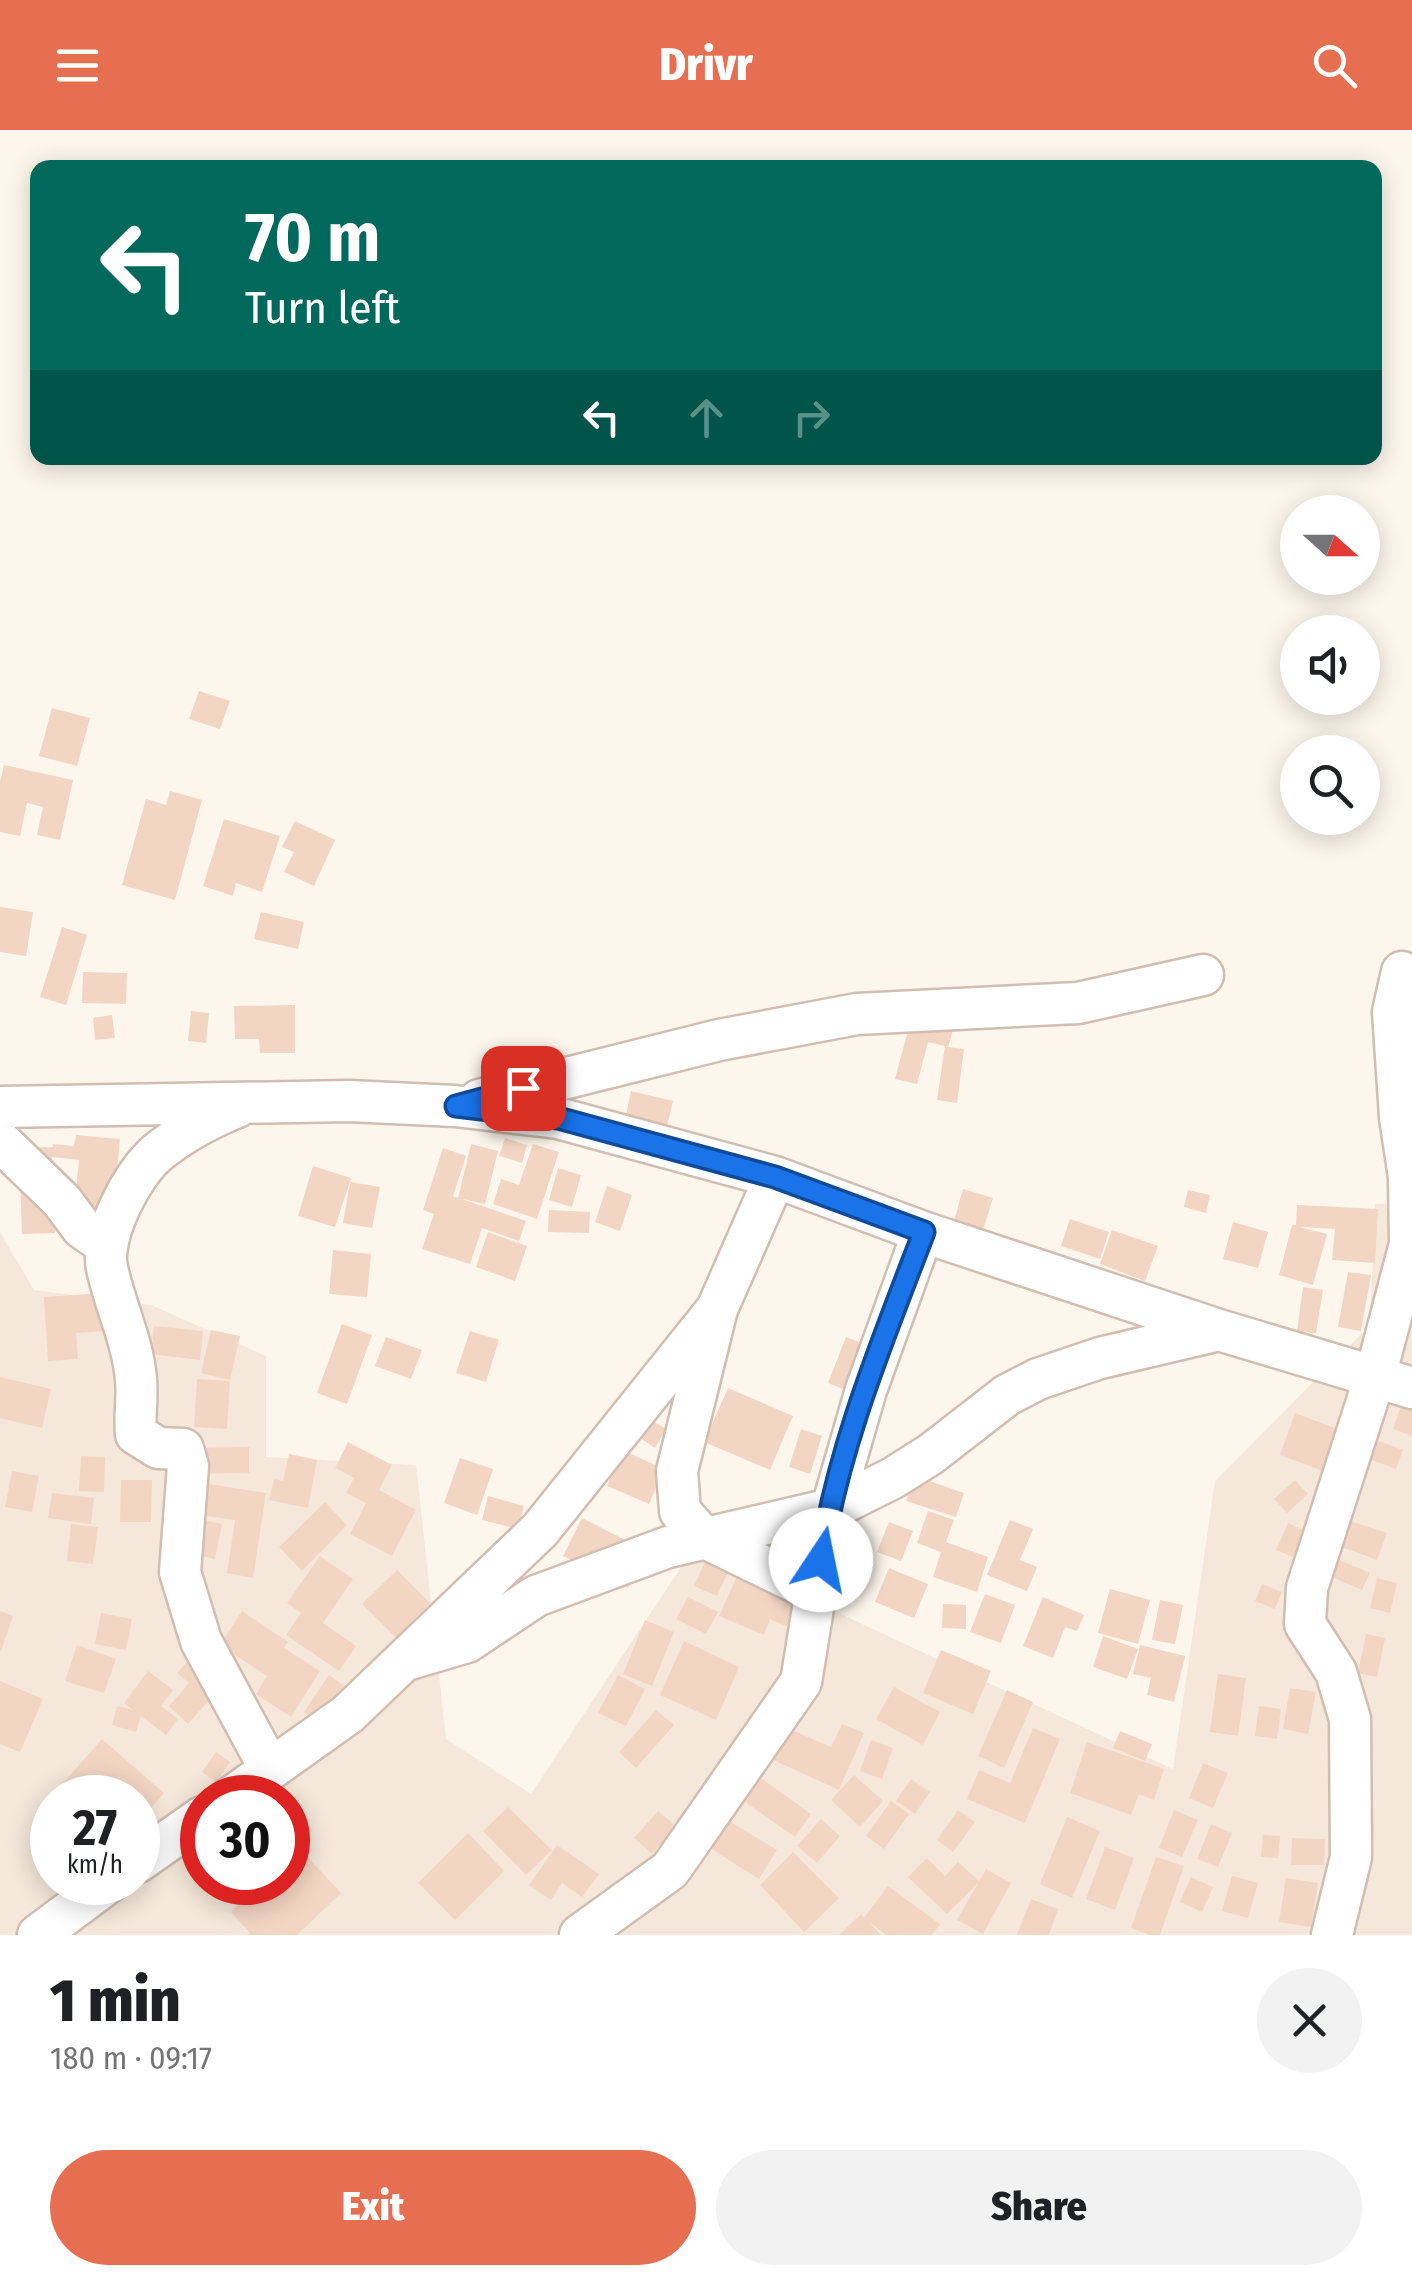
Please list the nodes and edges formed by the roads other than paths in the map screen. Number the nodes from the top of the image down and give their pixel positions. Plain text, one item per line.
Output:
1 (1402, 972) dead end
2 (1203, 975) dead end
3 (250, 1101) junction
4 (0, 1106) edge
5 (456, 1106) junction
6 (0, 1140) edge
7 (775, 1177) junction
8 (924, 1232) junction
9 (105, 1244) junction
10 (717, 1309) junction
11 (1219, 1330) junction
12 (1394, 1382) edge
13 (831, 1509) junction
14 (704, 1537) junction
15 (816, 1592) junction
16 (403, 1661) junction
17 (270, 1769) junction
18 (262, 1775) edge
19 (78, 1905) edge
20 (48, 1928) edge
21 (99, 1935) edge
22 (580, 1935) edge
23 (1332, 1935) edge

1 - 12 street
2 - 5 street
3 - 4 street
3 - 5 street
3 - 9 street
5 - 7 street
6 - 9 street
7 - 8 street
7 - 10 street
8 - 11 street
8 - 13 street
9 - 17 street
10 - 14 street
10 - 16 street
11 - 12 street
11 - 13 street
12 - 23 street
13 - 14 street
13 - 15 street
14 - 15 street
14 - 16 street
15 - 22 street
16 - 17 street
17 - 18 street
19 - 20 street
20 - 21 street

